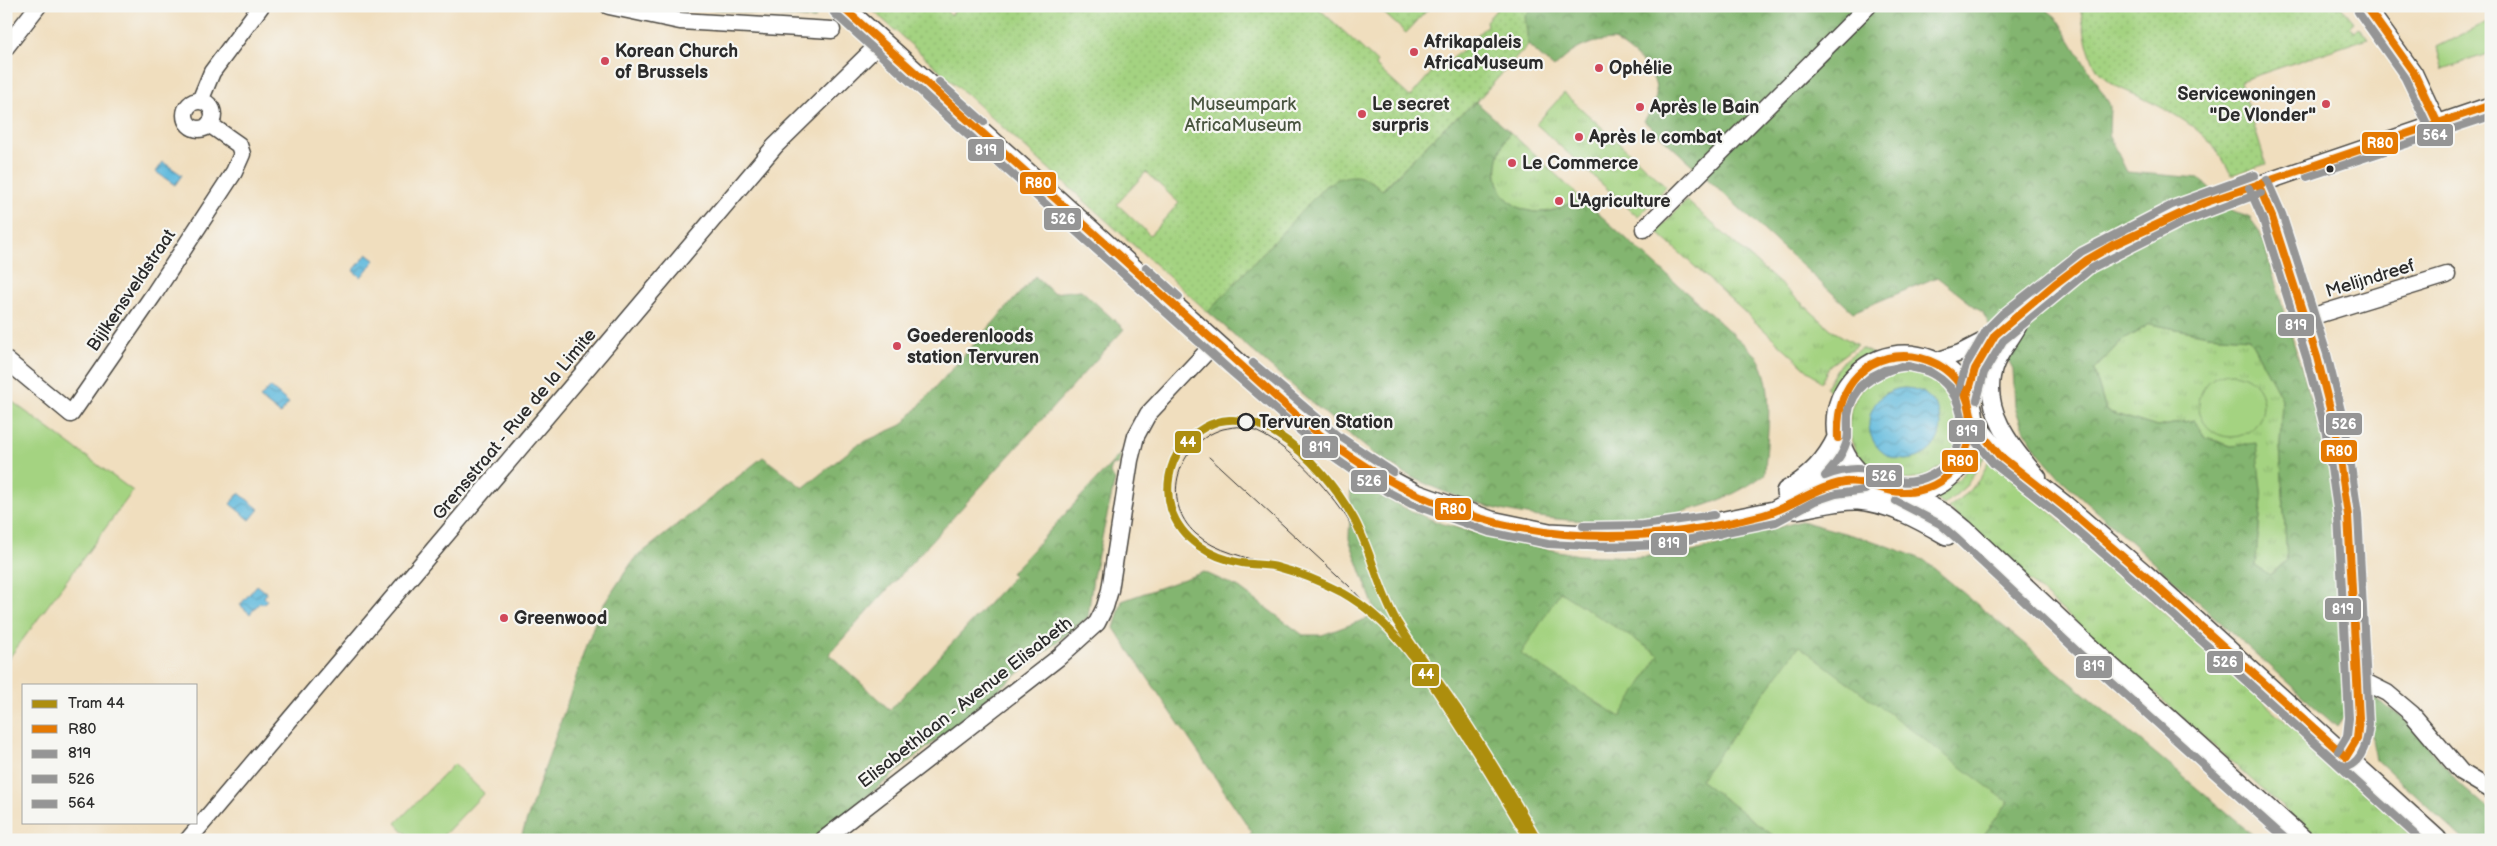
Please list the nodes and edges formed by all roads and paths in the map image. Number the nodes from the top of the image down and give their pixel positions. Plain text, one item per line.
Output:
1 (38, 6) edge
2 (261, 6) edge
3 (609, 6) edge
4 (841, 6) edge
5 (1868, 6) edge
6 (2366, 6) edge
7 (832, 30) dead end
8 (880, 43) junction
9 (6, 47) edge
10 (200, 101) junction
11 (2491, 105) edge
12 (209, 124) junction
13 (2438, 124) junction
14 (2258, 184) junction
15 (1644, 229) dead end
16 (2447, 275) dead end
17 (2026, 309) junction
18 (2304, 319) junction
19 (1995, 335) junction
20 (1215, 343) junction
21 (6, 360) edge
22 (1933, 362) junction
23 (1968, 397) junction
24 (1973, 423) junction
25 (1838, 438) junction
26 (1864, 480) junction
27 (1901, 492) junction
28 (2065, 507) junction
29 (1774, 512) junction
30 (1719, 524) junction
31 (2006, 572) junction
32 (2357, 678) junction
33 (2346, 757) junction
34 (2491, 790) edge
35 (188, 840) edge
36 (822, 840) edge
37 (2302, 840) edge
38 (2436, 840) edge

1 - 9 street
2 - 10 street
3 - 7 street
4 - 8 main road
5 - 15 street
6 - 13 street
8 - 20 main road
8 - 35 street, Grensstraat - Rue de la Limite
10 - 12 street
10 - 12 street
11 - 13 street
12 - 21 street, Bijlkensveldstraat
13 - 14 street
14 - 17 street
14 - 18 street
16 - 18 street, Melijndreef
17 - 19 street
17 - 28 street
18 - 32 street
19 - 22 street
19 - 23 street
20 - 30 main road
20 - 36 street, Elisabethlaan - Avenue Elisabeth
22 - 23 main road
22 - 25 main road
23 - 24 main road
24 - 27 main road
24 - 28 main road
25 - 26 main road
25 - 30 main road
26 - 27 main road
26 - 29 main road
27 - 31 main road
28 - 33 main road
29 - 30 main road
29 - 31 main road
31 - 37 main road
32 - 33 street
32 - 34 street
33 - 38 main road

